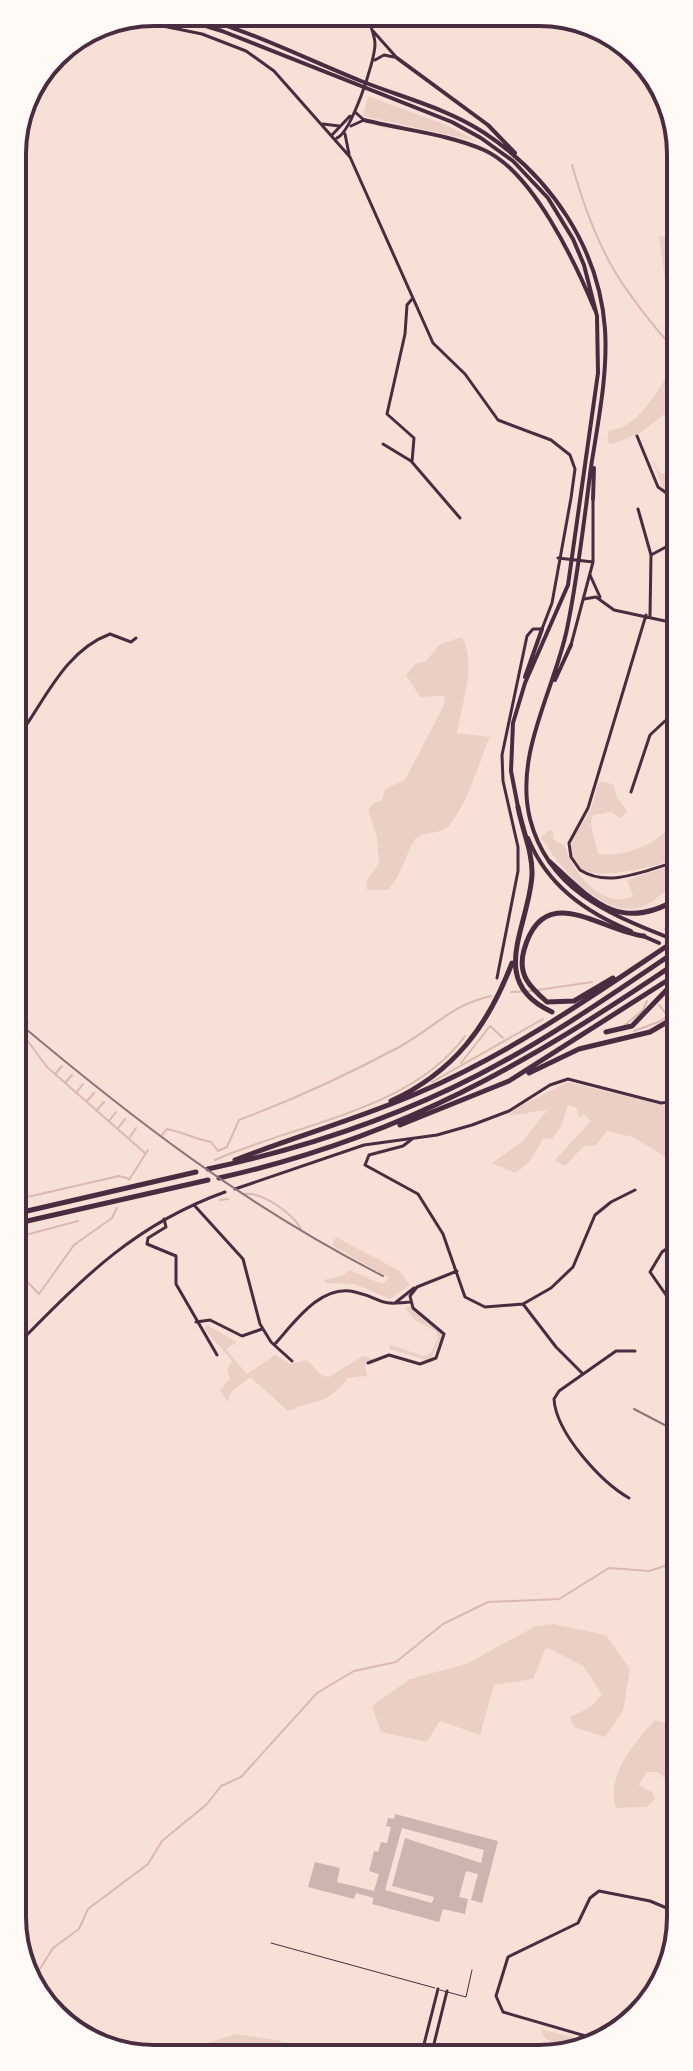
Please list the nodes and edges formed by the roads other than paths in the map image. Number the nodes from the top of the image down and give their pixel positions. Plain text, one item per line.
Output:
1 (166, 26) edge
2 (206, 26) edge
3 (225, 26) edge
4 (371, 28) joint
5 (397, 58) junction
6 (372, 62) junction
7 (354, 110) junction
8 (364, 120) junction
9 (323, 124) junction
10 (339, 126) junction
11 (348, 129) junction
12 (345, 134) junction
13 (334, 137) junction
14 (350, 157) junction
15 (527, 167) junction
16 (412, 299) junction
17 (597, 316) junction
18 (637, 436) dead end
19 (595, 442) junction
20 (383, 444) dead end
21 (412, 462) junction
22 (667, 495) edge
23 (593, 499) joint
24 (638, 509) dead end
25 (460, 518) dead end
26 (667, 546) edge
27 (651, 555) junction
28 (561, 558) junction
29 (593, 562) junction
30 (589, 574) junction
31 (601, 601) junction
32 (581, 602) junction
33 (648, 615) junction
34 (667, 621) edge
35 (542, 629) junction
36 (136, 638) dead end
37 (571, 645) joint
38 (525, 683) junction
39 (550, 689) junction
40 (667, 722) edge
41 (26, 727) edge
42 (631, 792) dead end
43 (518, 807) junction
44 (550, 862) junction
45 (667, 864) edge
46 (667, 903) edge
47 (644, 936) junction
48 (667, 937) dead end
49 (659, 943) dead end
50 (667, 946) edge
51 (515, 954) junction
52 (667, 957) edge
53 (667, 969) edge
54 (626, 974) junction
55 (497, 978) dead end
56 (667, 983) edge
57 (667, 988) edge
58 (552, 1012) dead end
59 (667, 1022) edge
60 (606, 1032) dead end
61 (509, 1081) junction
62 (667, 1102) edge
63 (372, 1112) junction
64 (384, 1129) junction
65 (412, 1139) junction
66 (196, 1172) dead end
67 (219, 1178) dead end
68 (208, 1180) dead end
69 (235, 1189) dead end
70 (635, 1190) dead end
71 (225, 1192) dead end
72 (194, 1205) junction
73 (26, 1211) edge
74 (164, 1219) junction
75 (26, 1221) edge
76 (667, 1248) edge
77 (457, 1271) junction
78 (417, 1287) junction
79 (667, 1296) edge
80 (410, 1302) junction
81 (394, 1304) junction
82 (523, 1304) junction
83 (196, 1322) junction
84 (262, 1329) junction
85 (26, 1336) edge
86 (274, 1345) junction
87 (635, 1351) dead end
88 (217, 1355) dead end
89 (292, 1361) dead end
90 (368, 1363) dead end
91 (582, 1373) junction
92 (629, 1498) dead end
93 (667, 1908) edge
94 (271, 1943) dead end
95 (472, 1970) dead end
96 (438, 1989) junction
97 (447, 1991) junction
98 (585, 2036) edge
99 (424, 2045) edge
100 (434, 2045) edge

1 - 9 street
2 - 17 highway
3 - 15 highway
4 - 5 street
4 - 6 street
5 - 6 street
5 - 15 highway
6 - 7 street
7 - 8 street
7 - 10 street
7 - 11 street
8 - 11 street
8 - 17 highway
9 - 10 street
9 - 13 street
10 - 13 street
11 - 12 street
12 - 13 street
12 - 14 street
13 - 14 street
14 - 16 street
15 - 19 highway
16 - 21 street
16 - 28 street
17 - 38 highway
18 - 22 street
19 - 23 highway
19 - 39 highway
20 - 21 street
21 - 25 street
23 - 29 street
24 - 27 street
26 - 27 street
27 - 33 street
28 - 29 street
28 - 35 street
29 - 30 street
30 - 31 street
30 - 32 street
31 - 32 street
31 - 33 street
32 - 37 street
33 - 34 street
33 - 45 street
35 - 38 highway
35 - 55 street
36 - 41 street
37 - 39 highway
38 - 43 highway
39 - 44 highway
40 - 42 street
43 - 47 highway
43 - 51 highway
44 - 46 highway
44 - 48 highway
47 - 49 highway
47 - 54 highway
50 - 54 highway
51 - 58 highway
51 - 63 highway
52 - 63 highway
53 - 64 highway
54 - 63 highway
56 - 61 highway
57 - 60 highway
59 - 61 highway
61 - 64 highway
62 - 65 street
64 - 67 highway
65 - 69 street
65 - 77 street
66 - 73 highway
68 - 75 highway
70 - 82 street
71 - 72 street
72 - 74 street
72 - 84 street
74 - 83 street
74 - 85 street
76 - 79 street
77 - 78 street
77 - 82 street
78 - 80 street
78 - 81 street
80 - 81 street
80 - 90 street
81 - 86 street
82 - 91 street
83 - 84 street
83 - 88 street
84 - 86 street
86 - 89 street
87 - 91 street
91 - 92 street
93 - 98 street
94 - 96 lane
95 - 97 lane
96 - 97 lane
96 - 99 street
97 - 100 street

